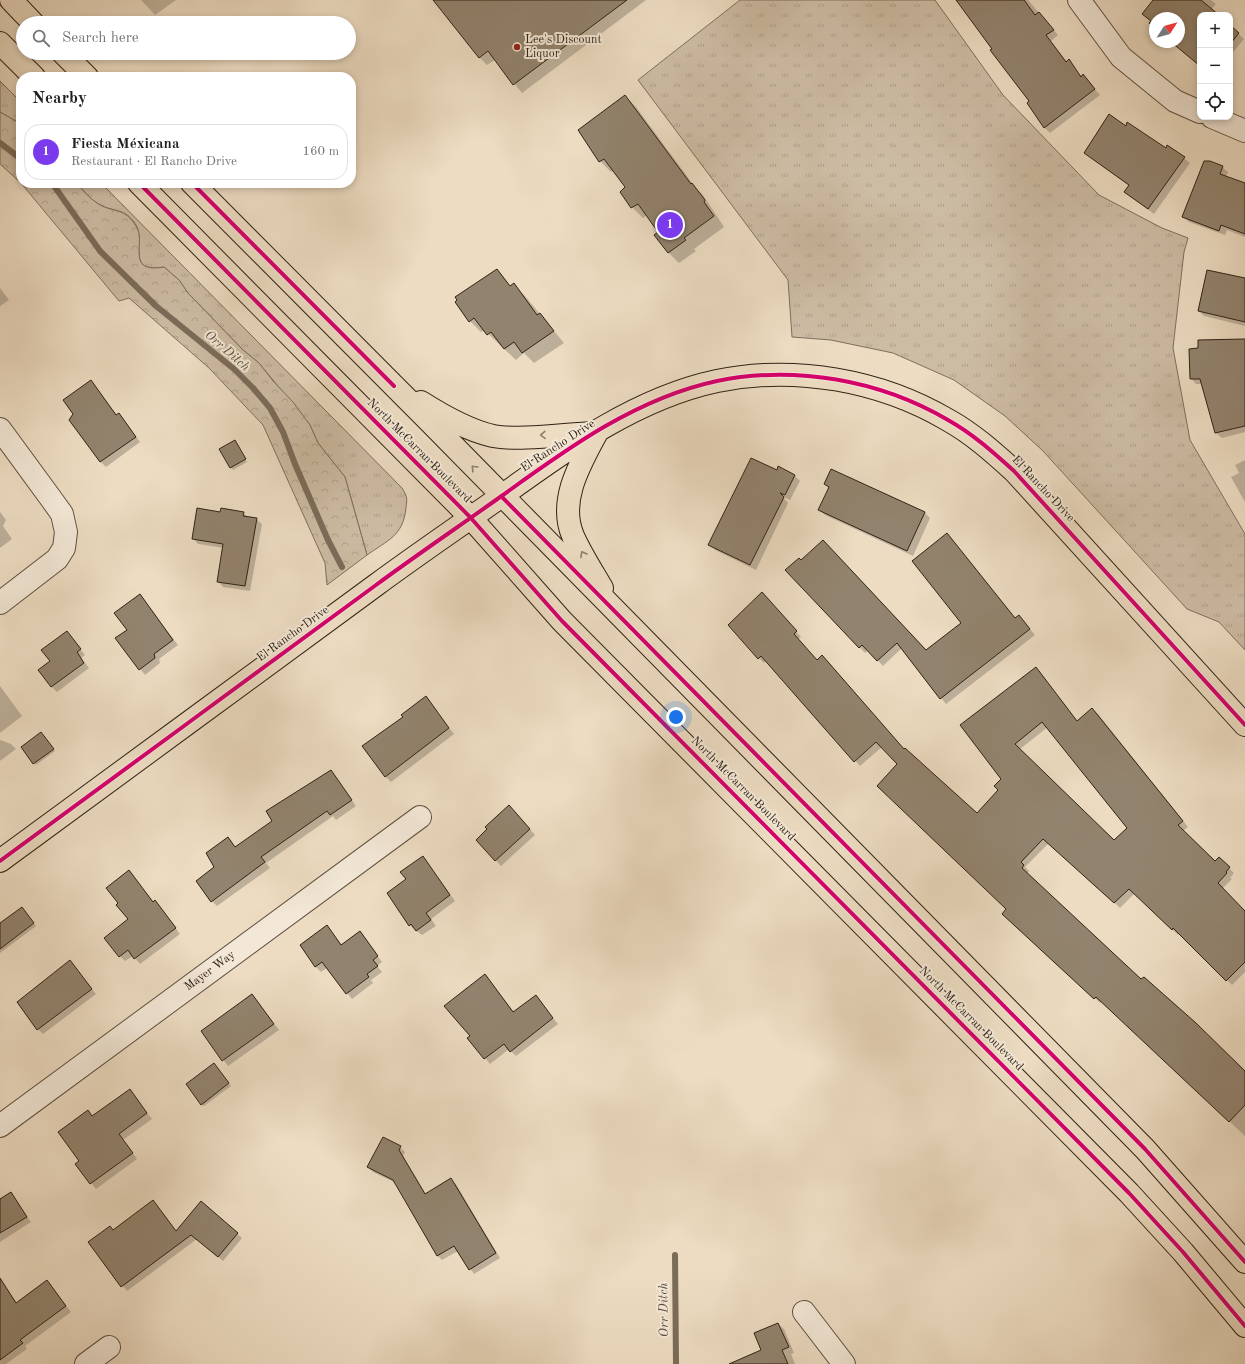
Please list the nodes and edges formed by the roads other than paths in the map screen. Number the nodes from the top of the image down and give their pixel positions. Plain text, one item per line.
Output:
1 (11, 0) edge
2 (1079, 0) edge
3 (26, 16) edge
4 (0, 43) edge
5 (16, 59) edge
6 (17, 60) edge
7 (70, 60) edge
8 (29, 72) edge
9 (82, 72) edge
10 (1197, 111) edge
11 (1219, 120) edge
12 (1245, 131) edge
13 (144, 188) edge
14 (197, 188) edge
15 (394, 386) junction
16 (0, 429) edge
17 (596, 432) junction
18 (501, 496) junction
19 (470, 517) junction
20 (0, 603) edge
21 (616, 612) junction
22 (1245, 725) edge
23 (420, 817) dead end
24 (0, 861) edge
25 (0, 1126) edge
26 (1245, 1262) edge
27 (804, 1312) dead end
28 (1245, 1326) edge
29 (109, 1347) dead end
30 (86, 1364) edge
31 (844, 1364) edge

1 - 3 main road
2 - 10 street
4 - 5 main road
6 - 8 main road
7 - 9 main road
11 - 12 street
13 - 19 main road, North McCarran Boulevard
14 - 15 main road
17 -> 15 main road
18 -> 15 main road
16 - 20 street
17 - 18 main road, El Rancho Drive
21 -> 17 main road
17 - 22 main road, El Rancho Drive
18 - 19 main road, El Rancho Drive
18 - 21 main road
19 - 24 main road, El Rancho Drive
19 - 28 main road, North McCarran Boulevard
21 - 26 main road
23 - 25 street, Mayer Way
27 - 31 street
29 - 30 street

